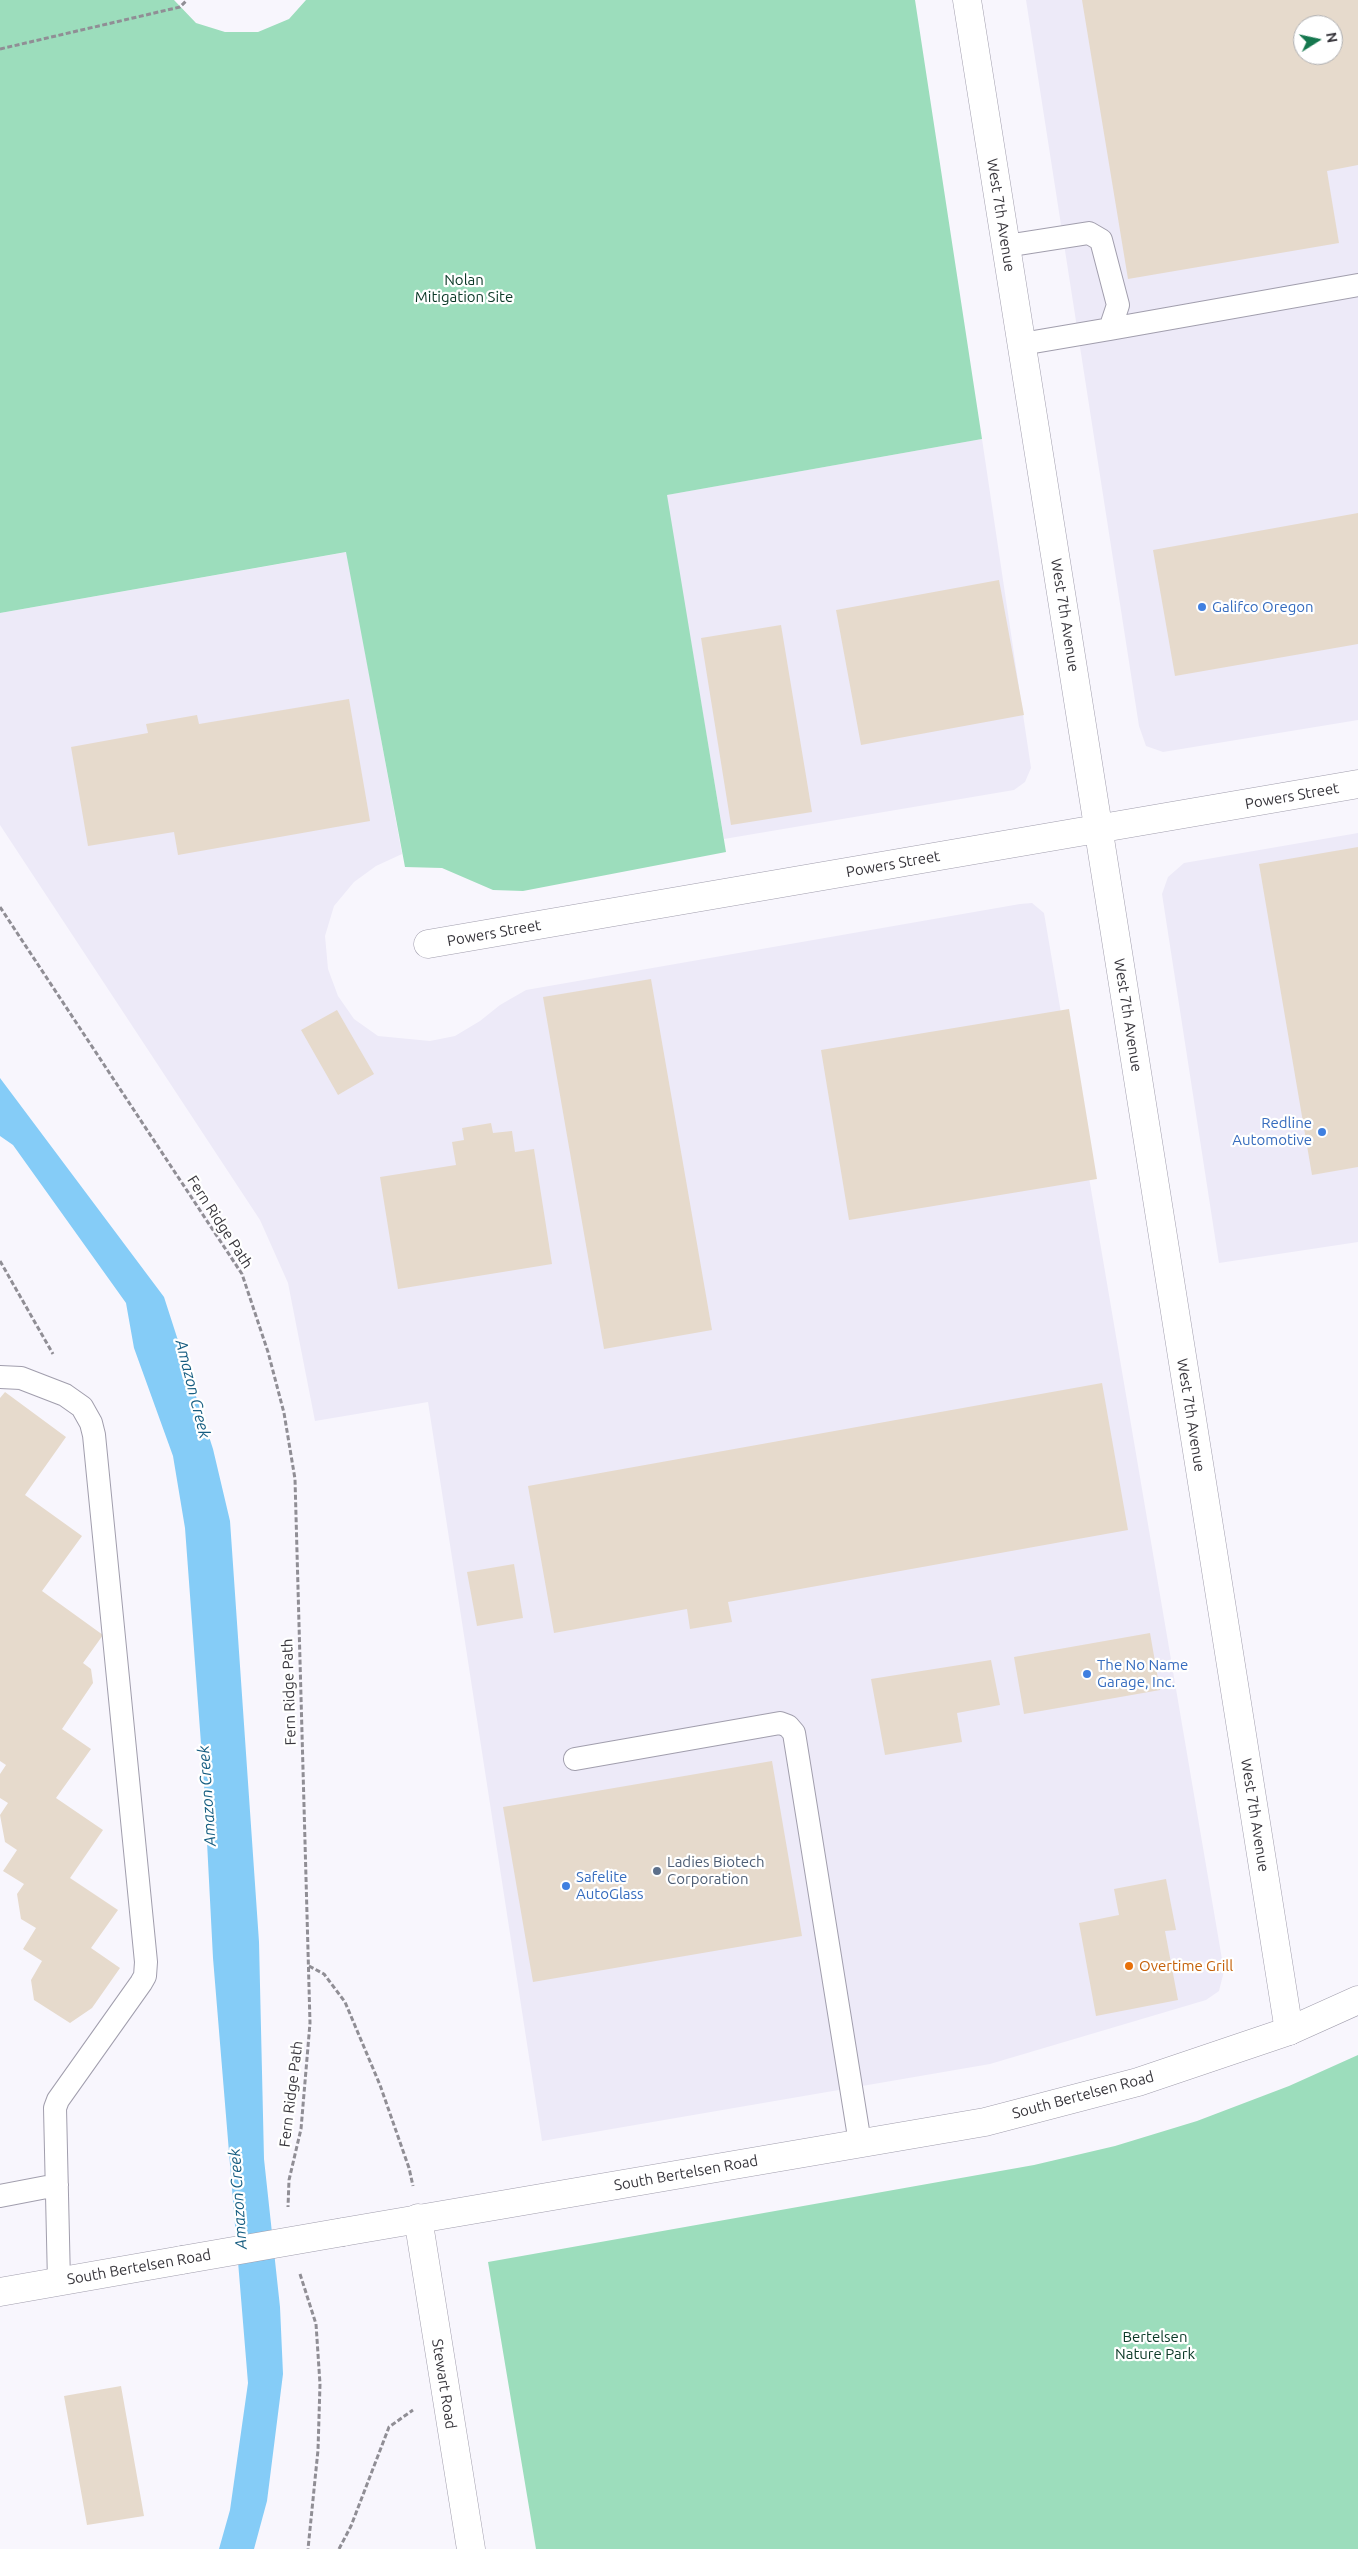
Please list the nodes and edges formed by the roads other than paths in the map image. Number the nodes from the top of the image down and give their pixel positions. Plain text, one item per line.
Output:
1 (967, 0) edge
2 (1006, 246) junction
3 (1358, 285) edge
4 (1110, 329) junction
5 (1022, 344) junction
6 (1358, 784) edge
7 (1098, 829) junction
8 (428, 944) dead end
9 (0, 1377) edge
10 (576, 1759) dead end
11 (1358, 2000) edge
12 (1289, 2030) junction
13 (860, 2143) junction
14 (57, 2185) junction
15 (0, 2196) edge
16 (418, 2218) junction
17 (59, 2282) junction
18 (0, 2292) edge
19 (471, 2549) edge

1 - 2 street, West 7th Avenue
2 - 4 lane
2 - 5 street, West 7th Avenue
3 - 4 lane
4 - 5 lane
5 - 7 street, West 7th Avenue
6 - 7 street, Powers Street
7 - 8 street, Powers Street
7 - 12 street, West 7th Avenue
9 - 14 lane
10 - 13 lane
11 - 12 street, South Bertelsen Road
12 - 13 street, South Bertelsen Road
13 - 16 street, South Bertelsen Road
14 - 15 lane
14 - 17 lane
16 - 17 street, South Bertelsen Road, bridge
16 - 19 street, Stewart Road
17 - 18 street, South Bertelsen Road

